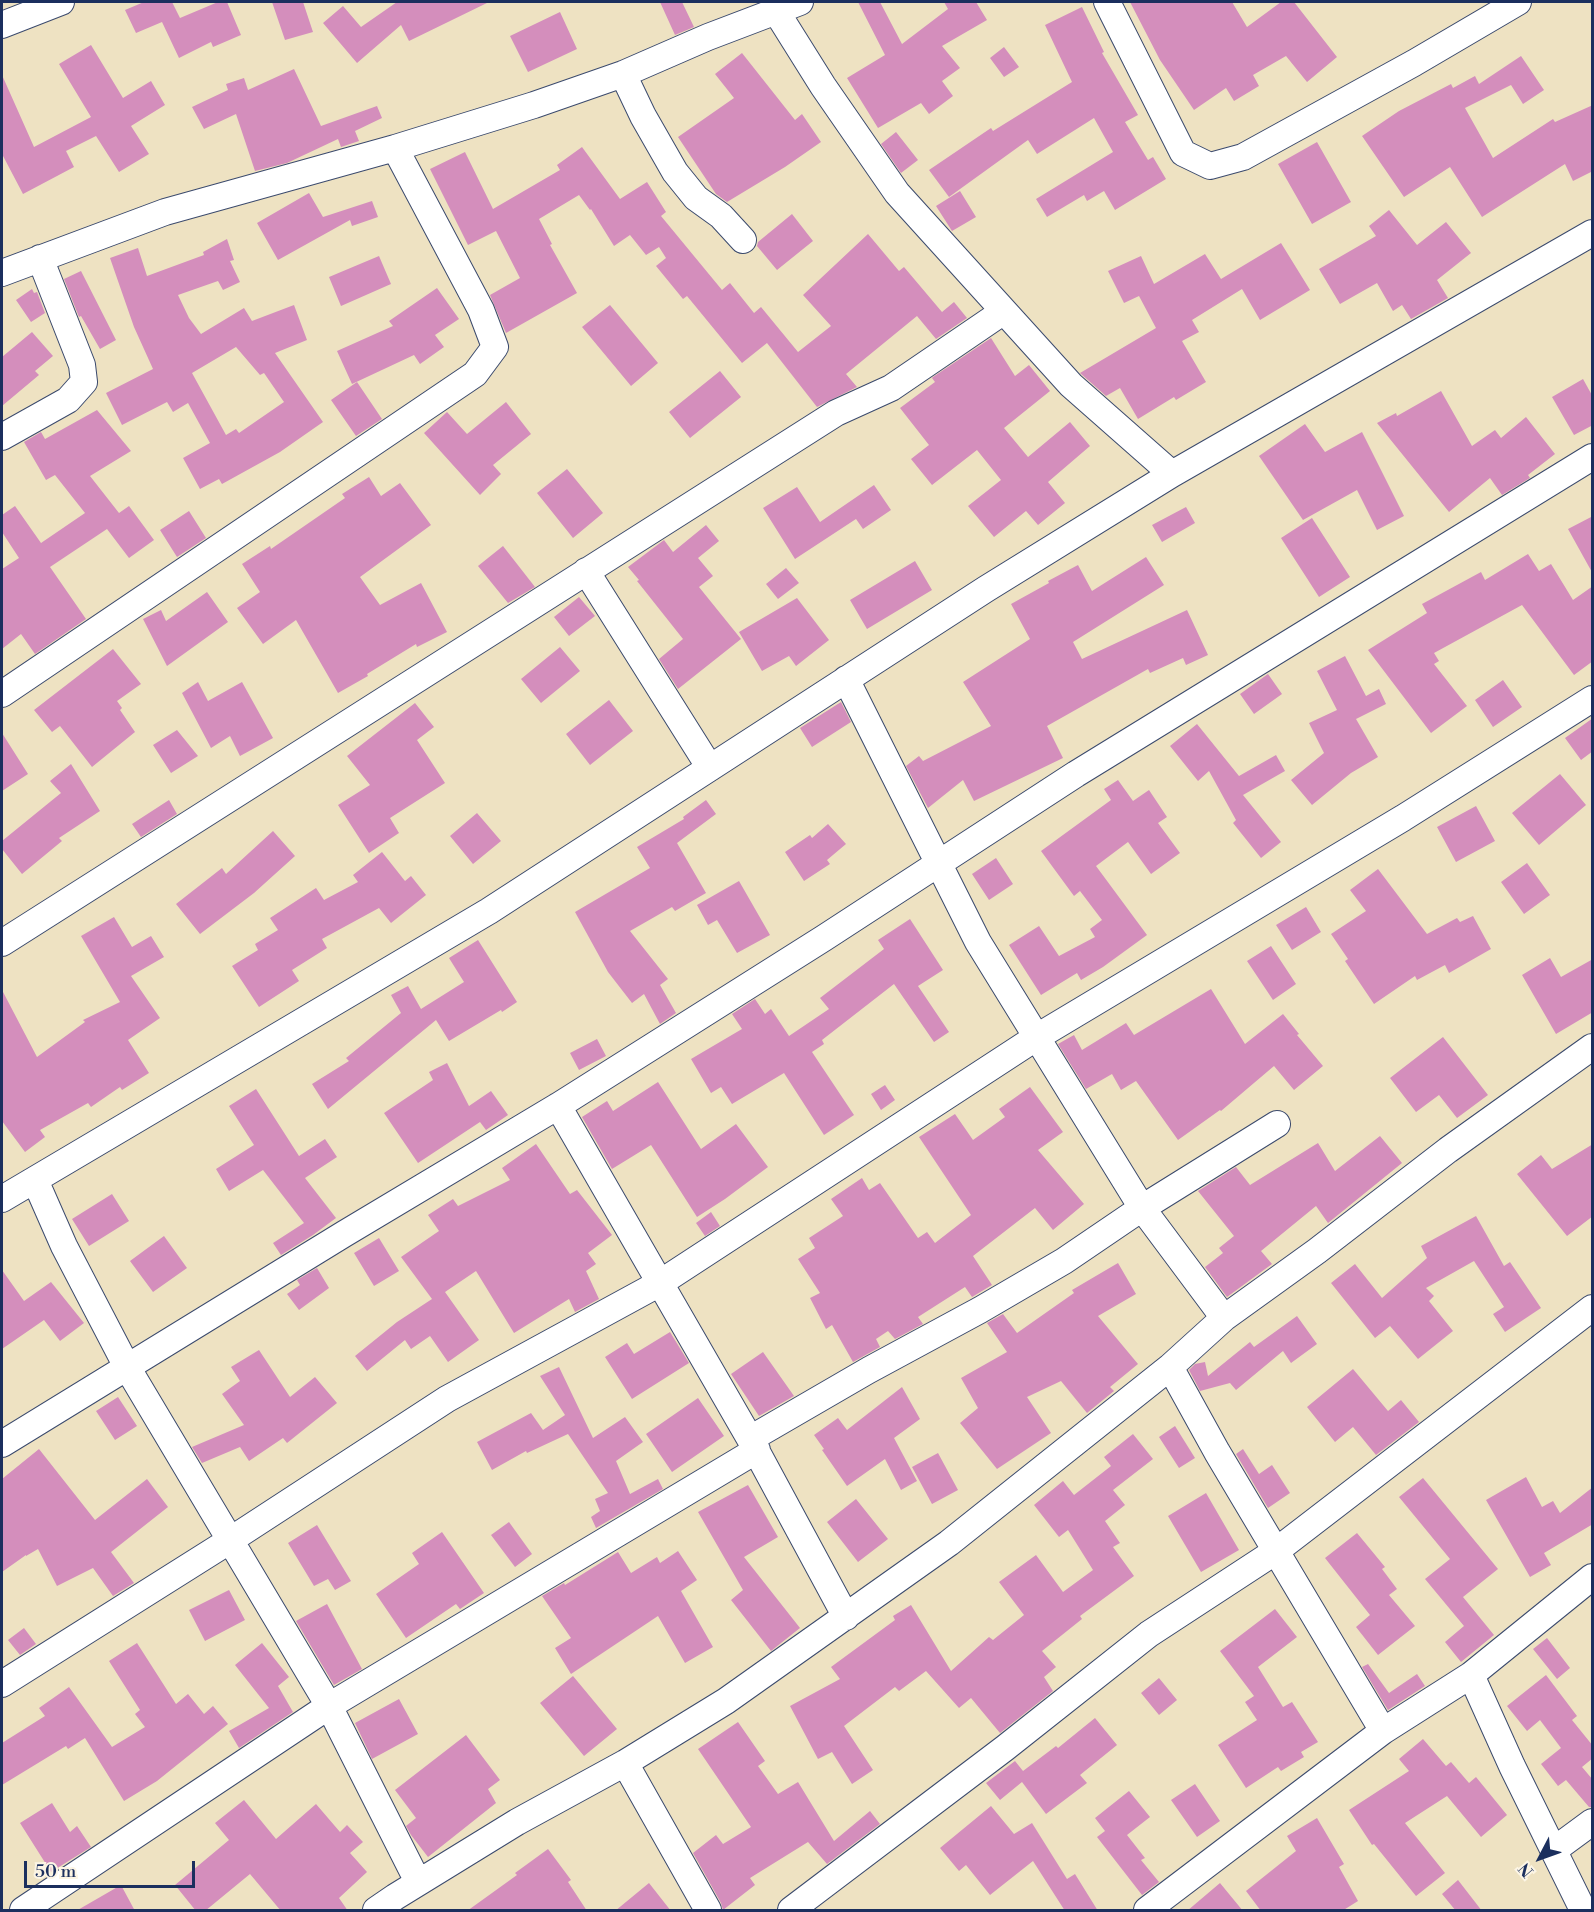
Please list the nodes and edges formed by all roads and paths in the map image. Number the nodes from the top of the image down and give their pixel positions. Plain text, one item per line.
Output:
1 (61, 2) edge
2 (801, 2) edge
3 (1107, 2) edge
4 (1518, 2) edge
5 (776, 11) junction
6 (2, 25) edge
7 (623, 74) junction
8 (395, 148) junction
9 (1593, 233) edge
10 (743, 240) dead end
11 (40, 258) junction
12 (2, 273) edge
13 (1004, 311) junction
14 (2, 437) edge
15 (1593, 457) edge
16 (1172, 474) junction
17 (586, 571) junction
18 (846, 679) junction
19 (2, 694) edge
20 (1593, 699) edge
21 (710, 768) junction
22 (939, 864) junction
23 (2, 943) edge
24 (1037, 1037) junction
25 (1593, 1047) edge
26 (558, 1106) junction
27 (1277, 1124) dead end
28 (35, 1180) junction
29 (2, 1199) edge
30 (1142, 1208) junction
31 (660, 1283) junction
32 (1593, 1308) edge
33 (1224, 1318) junction
34 (127, 1367) junction
35 (1170, 1367) junction
36 (2, 1444) edge
37 (754, 1445) junction
38 (229, 1541) junction
39 (1276, 1551) junction
40 (1593, 1577) edge
41 (846, 1617) junction
42 (1471, 1675) junction
43 (2, 1684) edge
44 (329, 1706) junction
45 (1383, 1731) junction
46 (624, 1763) junction
47 (1593, 1822) edge
48 (1554, 1850) junction
49 (418, 1882) junction
50 (23, 1911) edge
51 (376, 1911) edge
52 (708, 1911) edge
53 (791, 1911) edge
54 (1147, 1911) edge
55 (1583, 1911) edge

1 - 6 street
2 - 5 street
3 - 4 street
5 - 7 street
5 - 13 street
7 - 8 street
7 - 10 street
8 - 11 street
8 - 19 street
9 - 16 street
11 - 12 street
11 - 14 street
13 - 16 street
13 - 17 street
15 - 22 street
16 - 18 street
17 - 21 street
17 - 23 street
18 - 21 street
18 - 22 street
20 - 24 street
21 - 28 street
22 - 24 street
22 - 26 street
24 - 30 street
24 - 31 street
25 - 33 street
26 - 31 street
26 - 34 street
27 - 30 street
28 - 29 street
28 - 34 street
30 - 33 street
30 - 37 street
31 - 37 street
31 - 38 street
32 - 39 street
33 - 35 street
34 - 36 street
34 - 38 street
35 - 39 street
35 - 41 street
37 - 41 street
37 - 44 street
38 - 43 street
38 - 44 street
39 - 45 street
39 - 53 street
40 - 42 street
41 - 46 street
42 - 45 street
42 - 48 street
44 - 49 street
44 - 50 street
45 - 54 street
46 - 49 street
46 - 52 street
47 - 48 street
48 - 55 street
49 - 51 street

